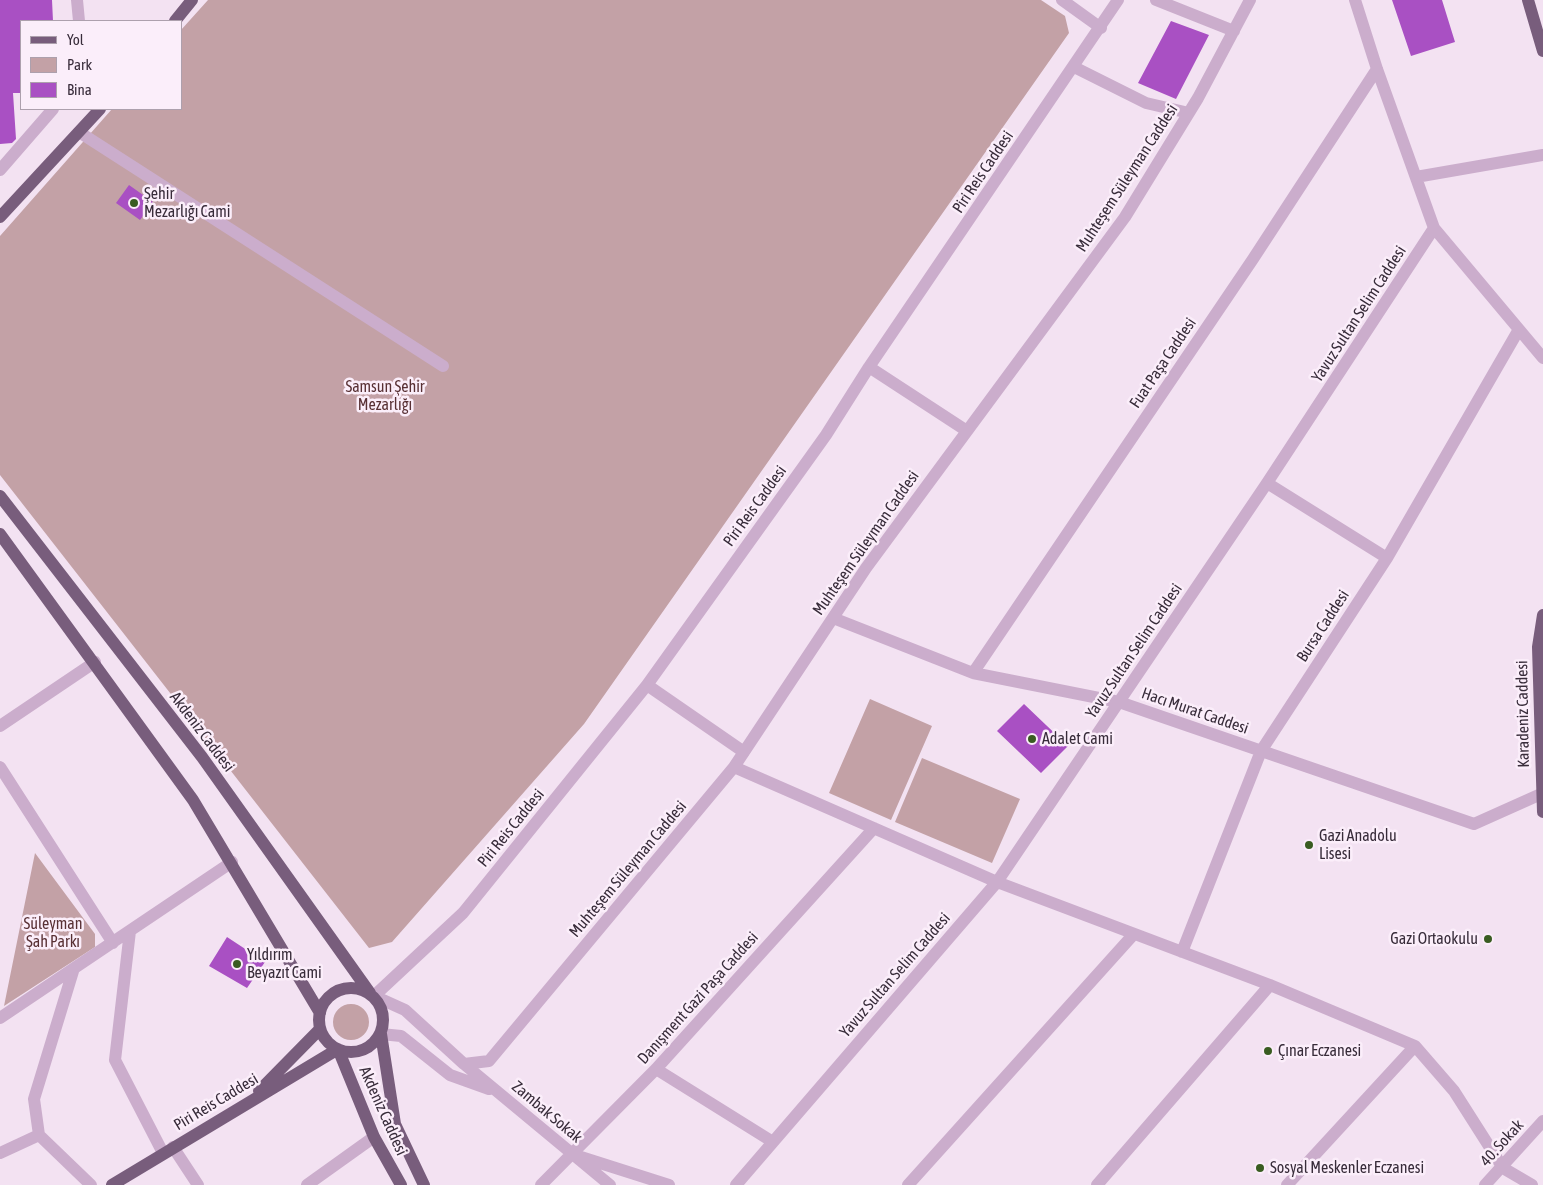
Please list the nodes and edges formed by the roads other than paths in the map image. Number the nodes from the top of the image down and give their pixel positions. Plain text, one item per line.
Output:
1 (77, 0) edge
2 (192, 0) edge
3 (1062, 0) edge
4 (1118, 0) edge
5 (1156, 0) edge
6 (1250, 0) edge
7 (1355, 0) edge
8 (1528, 0) edge
9 (79, 20) edge
10 (175, 20) edge
11 (1101, 28) junction
12 (1234, 31) junction
13 (1543, 50) edge
14 (1074, 67) junction
15 (1378, 70) junction
16 (52, 110) edge
17 (99, 110) edge
18 (1189, 113) junction
19 (79, 132) junction
20 (1543, 155) edge
21 (0, 170) edge
22 (1416, 177) junction
23 (0, 217) edge
24 (1434, 228) junction
25 (1518, 331) junction
26 (1543, 358) edge
27 (443, 366) dead end
28 (869, 367) junction
29 (967, 431) junction
30 (1267, 483) junction
31 (0, 496) edge
32 (0, 534) edge
33 (1387, 558) junction
34 (1543, 615) edge
35 (832, 618) junction
36 (94, 662) junction
37 (972, 673) junction
38 (647, 684) junction
39 (1119, 702) junction
40 (0, 726) edge
41 (1261, 751) junction
42 (744, 752) junction
43 (734, 767) junction
44 (0, 768) edge
45 (1542, 794) junction
46 (1543, 812) edge
47 (874, 828) junction
48 (232, 862) junction
49 (997, 882) junction
50 (130, 931) junction
51 (1133, 934) junction
52 (113, 943) junction
53 (1182, 952) junction
54 (74, 968) junction
55 (1270, 985) junction
56 (372, 994) junction
57 (320, 1013) junction
58 (0, 1018) edge
59 (320, 1029) junction
60 (380, 1034) junction
61 (1415, 1046) junction
62 (338, 1049) junction
63 (464, 1064) junction
64 (656, 1069) junction
65 (498, 1093) junction
66 (247, 1103) junction
67 (1543, 1121) edge
68 (39, 1135) junction
69 (374, 1137) junction
70 (773, 1142) junction
71 (168, 1150) junction
72 (0, 1153) edge
73 (572, 1154) junction
74 (1503, 1168) junction
75 (91, 1185) edge
76 (112, 1185) edge
77 (198, 1185) edge
78 (307, 1185) edge
79 (401, 1185) edge
80 (424, 1185) edge
81 (541, 1185) edge
82 (610, 1185) edge
83 (669, 1185) edge
84 (736, 1185) edge
85 (908, 1185) edge
86 (1097, 1185) edge
87 (1287, 1185) edge
88 (1486, 1185) edge
89 (1532, 1185) edge

1 - 9 street
2 - 10 main road
3 - 11 street
4 - 11 street, Piri Reis Caddesi
5 - 12 street
6 - 12 street, Muhteşem Süleyman Caddesi
7 - 15 street
8 - 13 main road
11 - 14 street, Piri Reis Caddesi
12 - 18 street, Muhteşem Süleyman Caddesi
14 - 18 street
14 - 28 street, Piri Reis Caddesi
15 - 22 street
15 - 37 street, Fuat Paşa Caddesi
16 - 21 street
17 - 19 main road
18 - 29 street, Muhteşem Süleyman Caddesi
19 - 23 main road
19 - 27 street
20 - 22 street
22 - 24 street
24 - 25 street
24 - 30 street, Yavuz Sultan Selim Caddesi
25 - 26 street
25 - 33 street, Bursa Caddesi
28 - 29 street
28 - 38 street, Piri Reis Caddesi
29 - 35 street, Muhteşem Süleyman Caddesi
30 - 33 street
30 - 39 street, Yavuz Sultan Selim Caddesi
31 - 56 main road, Akdeniz Caddesi
32 - 36 main road
33 - 41 street, Bursa Caddesi
34 - 45 main road, Karadeniz Caddesi
35 - 37 street, Hacı Murat Caddesi
35 - 42 street, Muhteşem Süleyman Caddesi
36 - 40 street
36 - 48 main road
37 - 39 street, Hacı Murat Caddesi
38 - 42 street
38 - 56 street, Piri Reis Caddesi
39 - 41 street, Hacı Murat Caddesi
39 - 49 street, Yavuz Sultan Selim Caddesi
41 - 45 street, Hacı Murat Caddesi
41 - 53 street, Bursa Caddesi
42 - 43 street, Muhteşem Süleyman Caddesi
43 - 47 street
43 - 63 street, Muhteşem Süleyman Caddesi
44 - 52 street
45 - 46 main road, Karadeniz Caddesi
47 - 49 street
47 - 64 street, Danışment Gazi Paşa Caddesi
48 - 50 street
48 - 57 main road
49 - 51 street
49 - 70 street, Yavuz Sultan Selim Caddesi
50 - 52 street
50 - 71 street
51 - 53 street
51 - 85 street
52 - 54 street
53 - 55 street
54 - 58 street
54 - 68 street
55 - 61 street
55 - 86 street
56 - 57 main road
56 - 60 main road
56 - 63 street, Zambak Sokak
57 - 59 main road
59 - 62 main road
59 - 66 main road
60 - 62 main road
60 - 65 street
60 - 80 main road, Akdeniz Caddesi
61 - 74 street
61 - 87 street
62 - 66 main road, Piri Reis Caddesi
62 - 69 main road, Akdeniz Caddesi
63 - 65 street, Zambak Sokak
64 - 70 street
64 - 73 street, Danışment Gazi Paşa Caddesi
65 - 73 street, Zambak Sokak
66 - 71 main road, Piri Reis Caddesi
67 - 74 street, 40. Sokak
68 - 72 street
68 - 75 street
69 - 78 street
69 - 79 main road, Akdeniz Caddesi
70 - 84 street, Yavuz Sultan Selim Caddesi
71 - 76 main road, Piri Reis Caddesi
71 - 77 street
73 - 81 street, Danışment Gazi Paşa Caddesi
73 - 82 street, Zambak Sokak
73 - 83 street
74 - 88 street, 40. Sokak
74 - 89 street

